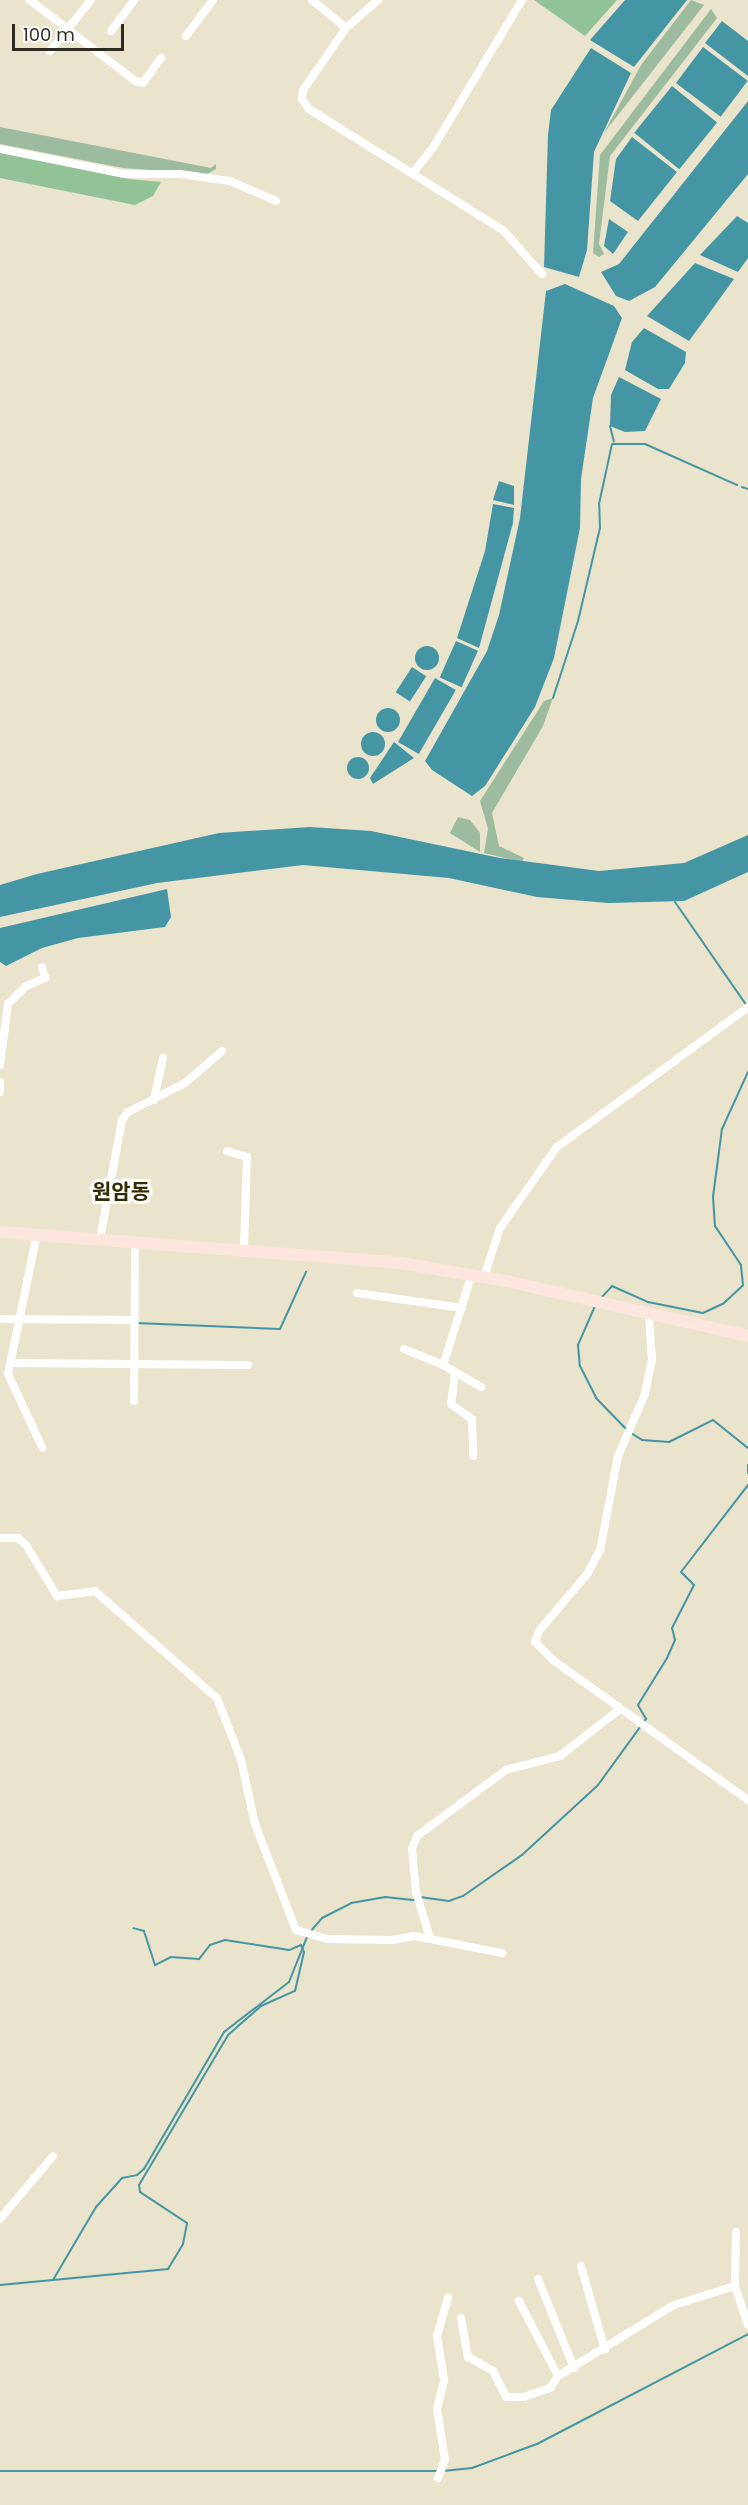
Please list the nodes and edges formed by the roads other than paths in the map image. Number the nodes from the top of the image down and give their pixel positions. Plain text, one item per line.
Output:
1 (30, 0) edge
2 (91, 0) edge
3 (134, 0) edge
4 (312, 0) edge
5 (378, 0) edge
6 (522, 0) edge
7 (208, 2) edge
8 (346, 28) junction
9 (68, 29) junction
10 (111, 31) dead end
11 (186, 36) dead end
12 (50, 51) dead end
13 (161, 58) dead end
14 (0, 149) edge
15 (413, 172) junction
16 (276, 201) dead end
17 (542, 274) dead end
18 (42, 967) dead end
19 (748, 1007) edge
20 (222, 1051) dead end
21 (163, 1058) dead end
22 (0, 1065) edge
23 (0, 1082) edge
24 (0, 1092) edge
25 (154, 1100) junction
26 (227, 1151) dead end
27 (0, 1232) edge
28 (37, 1234) junction
29 (100, 1239) junction
30 (135, 1242) junction
31 (244, 1249) junction
32 (478, 1276) junction
33 (357, 1293) dead end
34 (462, 1308) junction
35 (648, 1316) junction
36 (0, 1318) edge
37 (20, 1318) junction
38 (135, 1320) junction
39 (748, 1336) edge
40 (404, 1349) dead end
41 (10, 1363) junction
42 (134, 1364) junction
43 (248, 1365) dead end
44 (443, 1365) junction
45 (455, 1373) junction
46 (481, 1387) dead end
47 (134, 1401) dead end
48 (42, 1447) dead end
49 (473, 1456) dead end
50 (0, 1538) edge
51 (620, 1709) junction
52 (748, 1800) edge
53 (430, 1938) junction
54 (502, 1953) dead end
55 (53, 2156) dead end
56 (0, 2219) edge
57 (736, 2232) dead end
58 (581, 2266) dead end
59 (538, 2279) dead end
60 (735, 2286) junction
61 (448, 2298) dead end
62 (519, 2301) dead end
63 (461, 2318) dead end
64 (748, 2325) edge
65 (605, 2350) junction
66 (574, 2368) junction
67 (558, 2376) junction
68 (438, 2478) dead end

1 - 9 street
2 - 9 street
3 - 10 street
4 - 8 street
5 - 8 street
6 - 15 street
7 - 11 street
8 - 15 street
9 - 12 street
9 - 13 street
14 - 16 street
15 - 17 street
18 - 22 street
19 - 32 street
20 - 25 street
21 - 25 street
23 - 24 street
25 - 29 street
26 - 31 street
27 - 28 main road
28 - 29 main road
28 - 37 street
29 - 30 main road
30 - 31 main road
30 - 38 street
31 - 32 main road
32 - 34 street
32 - 35 main road
33 - 34 street
34 - 44 street
35 - 39 main road
35 - 51 street
36 - 37 street
37 - 38 street
37 - 41 street
38 - 42 street
40 - 44 street
41 - 42 street
41 - 48 street
42 - 43 street
42 - 47 street
44 - 45 street
45 - 46 street
45 - 49 street
50 - 53 street
51 - 52 street
51 - 53 street
53 - 54 street
55 - 56 street
57 - 60 street
58 - 65 street
59 - 66 street
60 - 64 street
60 - 65 street
61 - 68 street
62 - 67 street
63 - 67 street
65 - 66 street
66 - 67 street

